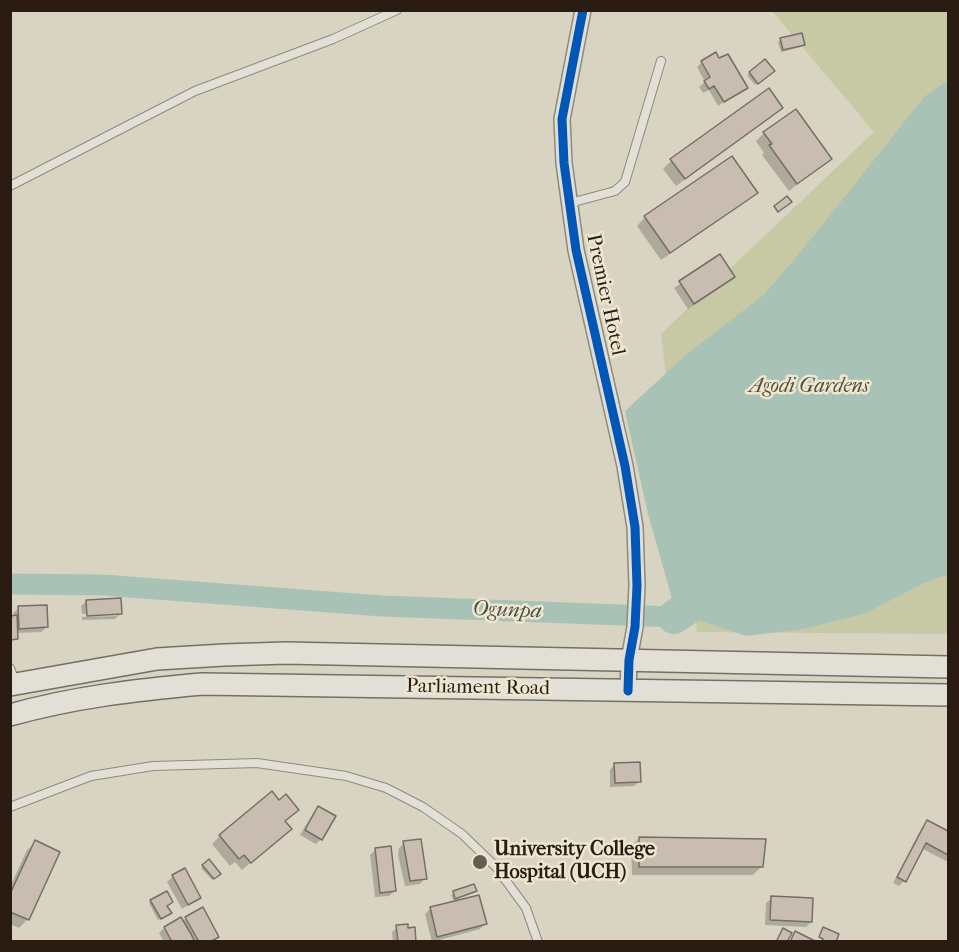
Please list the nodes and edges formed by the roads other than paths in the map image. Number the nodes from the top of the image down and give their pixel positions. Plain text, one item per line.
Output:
1 (397, 10) edge
2 (583, 10) edge
3 (661, 61) dead end
4 (10, 186) edge
5 (570, 203) junction
6 (629, 660) junction
7 (948, 667) edge
8 (12, 679) edge
9 (628, 691) junction
10 (948, 695) edge
11 (10, 715) edge
12 (10, 807) edge
13 (538, 942) edge

1 - 4 lane
2 - 5 street, Premier Hotel
3 - 5 lane
5 - 6 street, Premier Hotel
6 - 7 main road, Parliament Road
6 - 8 main road, Parliament Road
6 - 9 street, Premier Hotel
9 - 10 main road, Parliament Road
9 - 11 main road, Parliament Road
12 - 13 lane

